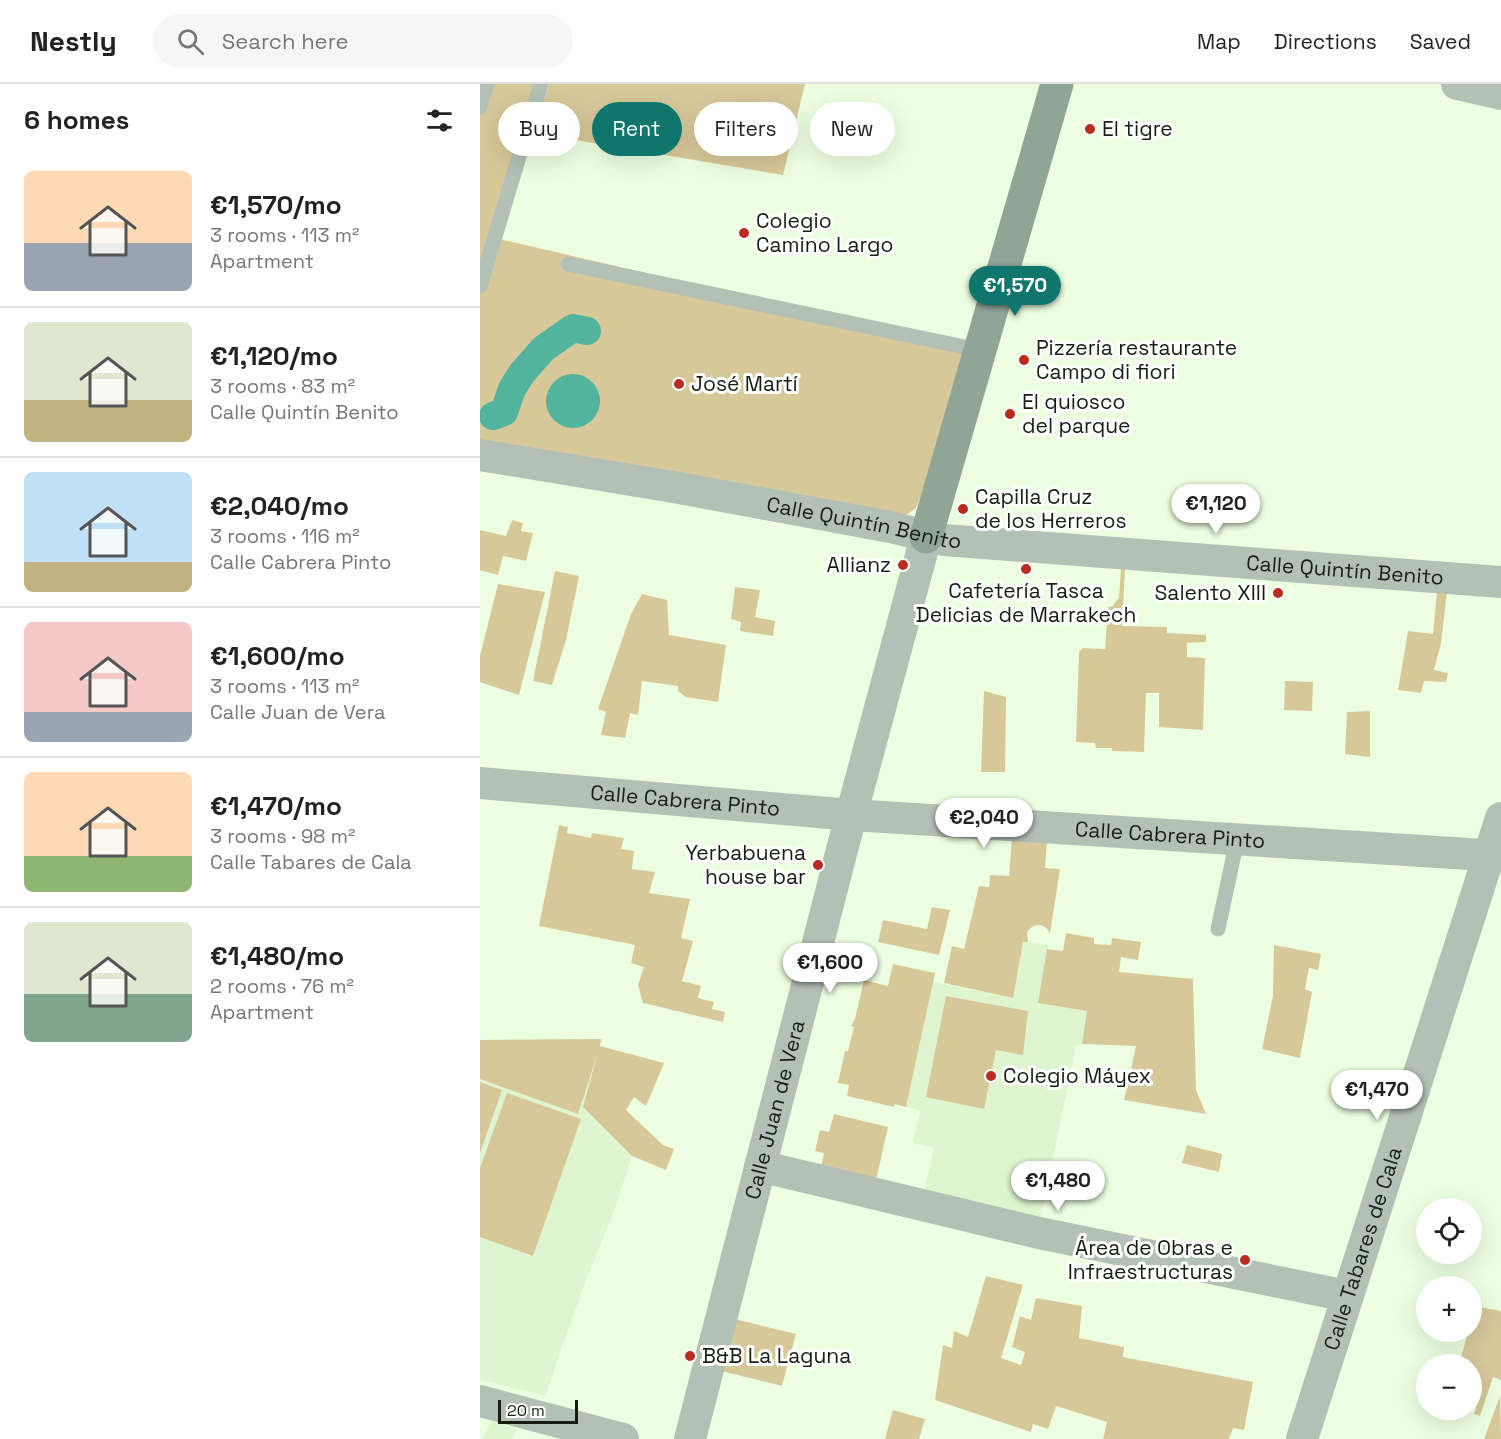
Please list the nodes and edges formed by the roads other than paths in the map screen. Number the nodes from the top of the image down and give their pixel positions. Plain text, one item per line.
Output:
1 (487, 84) edge
2 (541, 84) edge
3 (1057, 84) edge
4 (1457, 84) edge
5 (1499, 90) edge
6 (480, 107) edge
7 (568, 264) dead end
8 (480, 286) edge
9 (979, 350) junction
10 (480, 455) edge
11 (926, 537) junction
12 (1501, 582) edge
13 (480, 783) edge
14 (852, 815) junction
15 (1501, 818) edge
16 (1237, 840) junction
17 (1496, 854) edge
18 (1218, 929) dead end
19 (760, 1166) junction
20 (1347, 1296) junction
21 (480, 1401) edge
22 (623, 1439) edge
23 (690, 1439) edge
24 (1302, 1439) edge

1 - 6 lane
2 - 8 lane
3 - 9 street
4 - 5 street
7 - 9 lane
9 - 11 street
10 - 11 street, Calle Quintín Benito
11 - 12 street, Calle Quintín Benito
11 - 14 street, Calle Juan de Vera
13 - 14 street, Calle Cabrera Pinto
14 - 16 street, Calle Cabrera Pinto
14 - 19 street, Calle Juan de Vera
15 - 17 street, Calle Tabares de Cala
16 - 17 street, Calle Cabrera Pinto
16 - 18 lane
17 - 20 street, Calle Tabares de Cala
19 - 20 street
19 - 23 street, Calle Juan de Vera
20 - 24 street, Calle Tabares de Cala
21 - 22 street

